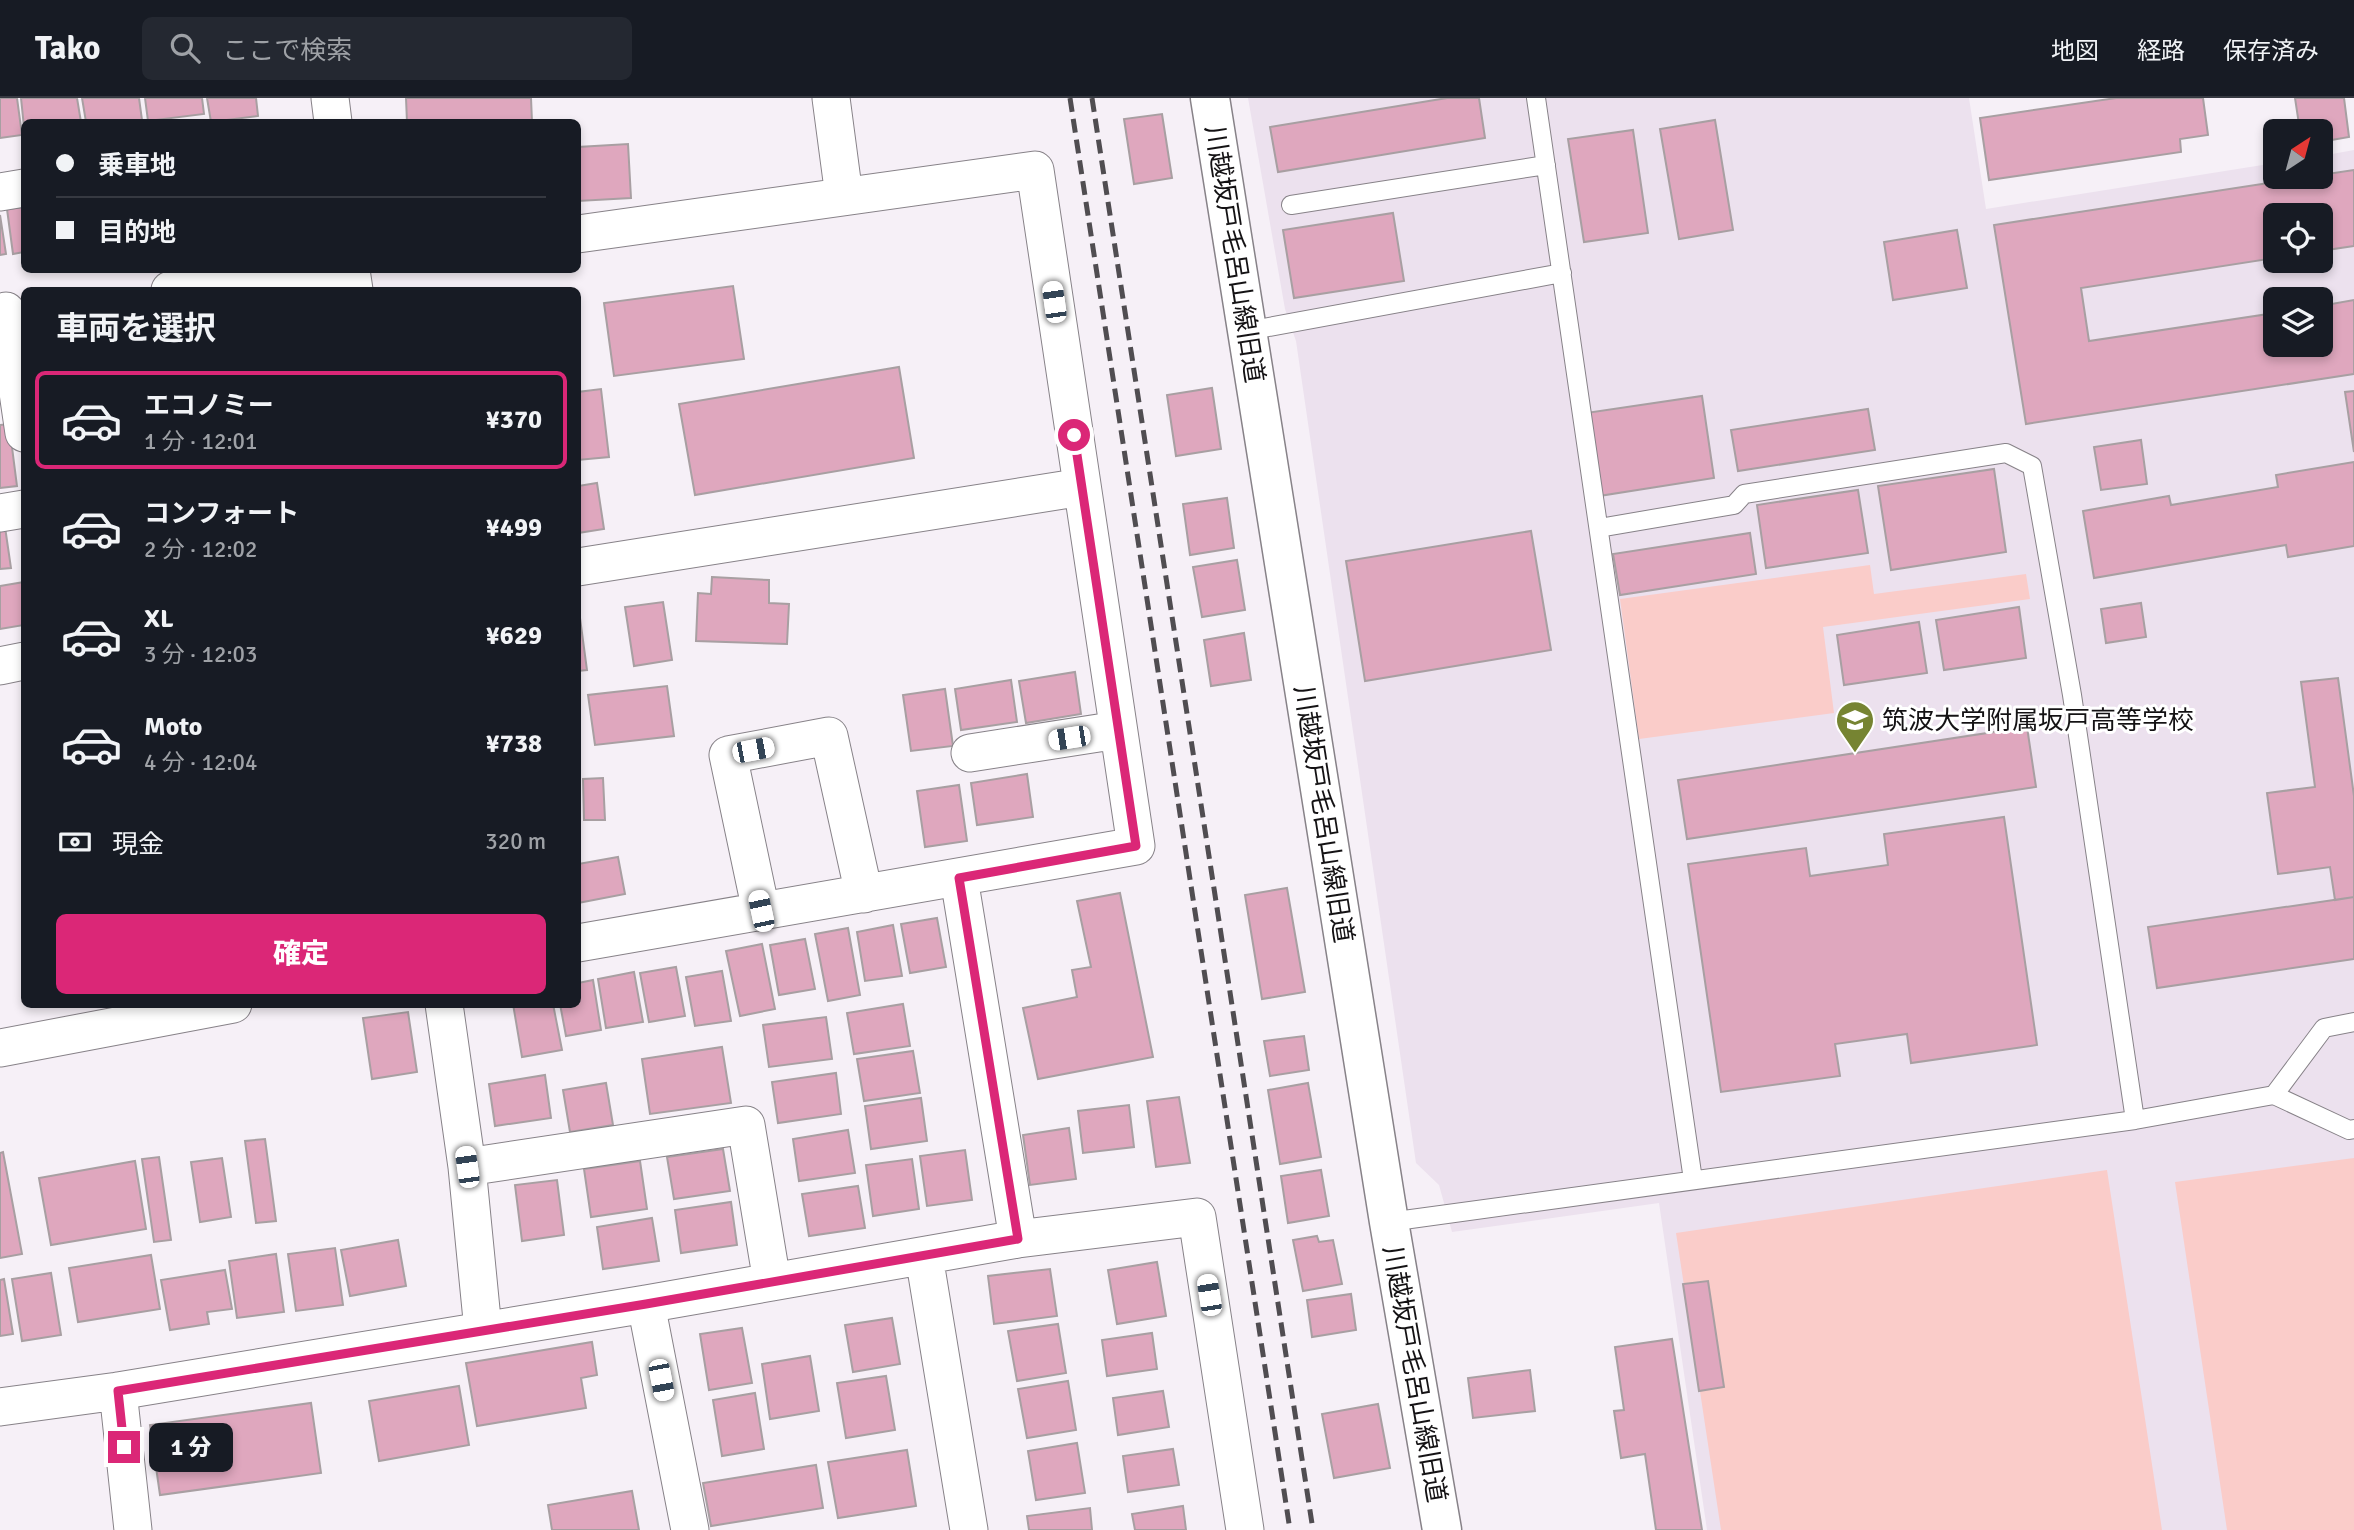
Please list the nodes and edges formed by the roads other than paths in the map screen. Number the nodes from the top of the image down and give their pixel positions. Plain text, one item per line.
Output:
1 (330, 98) edge
2 (831, 98) edge
3 (1210, 98) edge
4 (1536, 98) edge
5 (333, 119) edge
6 (1546, 165) junction
7 (21, 188) edge
8 (0, 192) edge
9 (844, 196) junction
10 (1291, 205) dead end
11 (581, 234) edge
12 (281, 273) edge
13 (1562, 273) junction
14 (216, 277) edge
15 (181, 287) edge
16 (10, 310) edge
17 (1247, 331) junction
18 (21, 407) edge
19 (1082, 487) junction
20 (21, 510) edge
21 (0, 513) edge
22 (1599, 528) junction
23 (581, 567) edge
24 (21, 662) edge
25 (0, 666) edge
26 (1118, 730) junction
27 (970, 753) dead end
28 (959, 878) junction
29 (864, 894) junction
30 (761, 911) junction
31 (581, 942) edge
32 (212, 1008) edge
33 (445, 1008) edge
34 (2354, 1023) edge
35 (0, 1048) edge
36 (2274, 1095) junction
37 (2135, 1119) junction
38 (2354, 1129) edge
39 (467, 1167) junction
40 (1693, 1180) junction
41 (1389, 1222) junction
42 (1018, 1239) junction
43 (924, 1256) junction
44 (772, 1282) junction
45 (646, 1304) junction
46 (483, 1330) junction
47 (118, 1391) junction
48 (0, 1406) edge
49 (133, 1530) edge
50 (690, 1530) edge
51 (969, 1530) edge
52 (1245, 1530) edge
53 (1442, 1530) edge

1 - 5 street
2 - 9 street
3 - 17 street, 川越坂戸毛呂山線旧道
4 - 6 lane
6 - 10 lane
6 - 13 lane
7 - 8 street
9 - 11 street
9 - 19 street
12 - 14 street
13 - 17 lane
13 - 22 lane
14 - 15 street
16 - 18 street
17 - 41 street, 川越坂戸毛呂山線旧道
19 - 23 street
19 - 26 street
20 - 21 street
22 - 37 lane
22 - 40 lane
24 - 25 street
26 - 27 street
26 - 28 street
28 - 29 street
28 - 42 street
29 - 30 street
29 - 30 street
30 - 31 street
32 - 35 street
33 - 39 street
34 - 36 lane
36 - 37 lane
36 - 38 lane
37 - 40 lane
39 - 44 street
39 - 46 street
40 - 41 lane
41 - 53 street, 川越坂戸毛呂山線旧道
42 - 43 street
42 - 52 street
43 - 44 street
43 - 51 street
44 - 45 street
45 - 46 street
45 - 50 street
46 - 47 street
47 - 48 street
47 - 49 street

